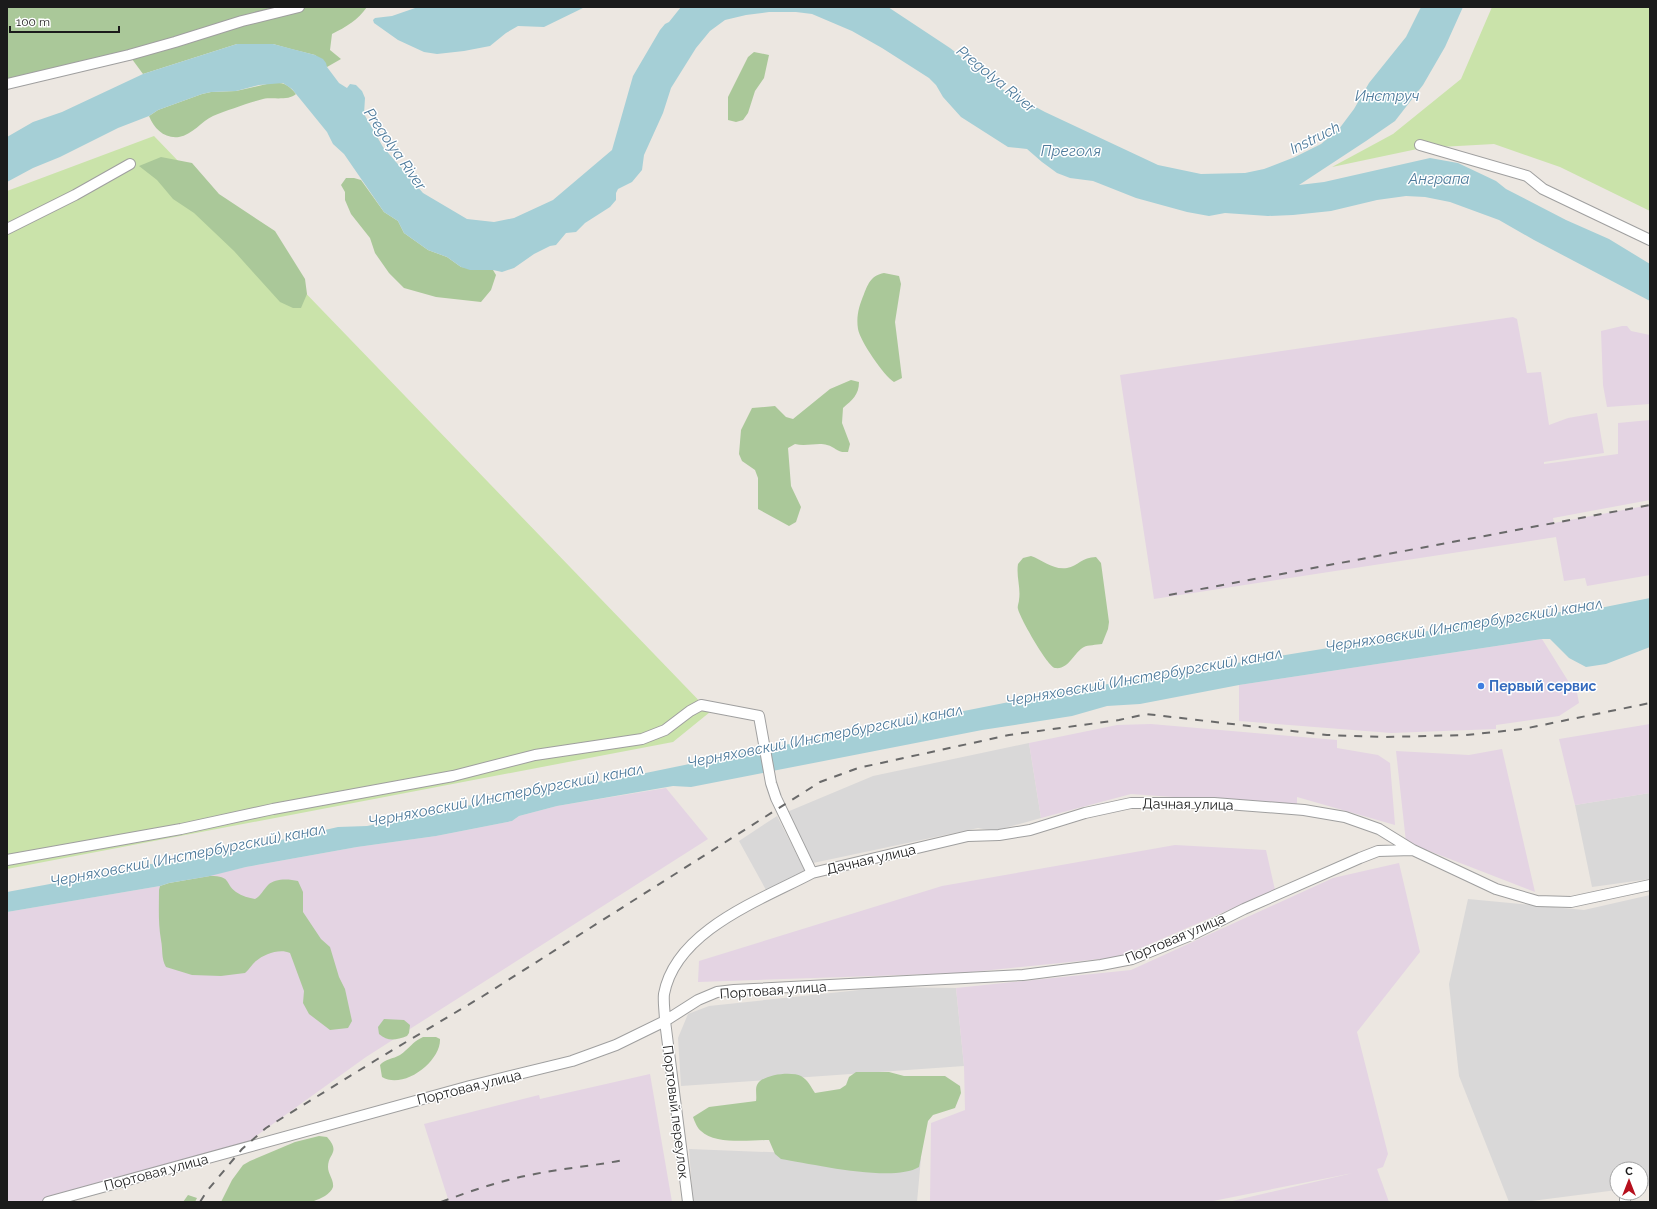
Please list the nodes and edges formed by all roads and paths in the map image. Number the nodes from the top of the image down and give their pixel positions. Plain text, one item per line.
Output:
1 (299, 7) edge
2 (7, 84) edge
3 (1420, 145) dead end
4 (130, 164) dead end
5 (7, 229) edge
6 (1650, 240) edge
7 (1413, 850) junction
8 (7, 860) edge
9 (812, 873) junction
10 (1650, 886) edge
11 (665, 1021) junction
12 (48, 1202) edge
13 (688, 1202) edge

1 - 2 street
3 - 6 street
4 - 5 street
7 - 9 street, Дачная улица
7 - 10 street, Дачная улица
7 - 11 street, Портовая улица
8 - 9 street, Дачная улица
9 - 11 street, Портовый переулок
11 - 12 street, Портовая улица
11 - 13 street, Портовый переулок

